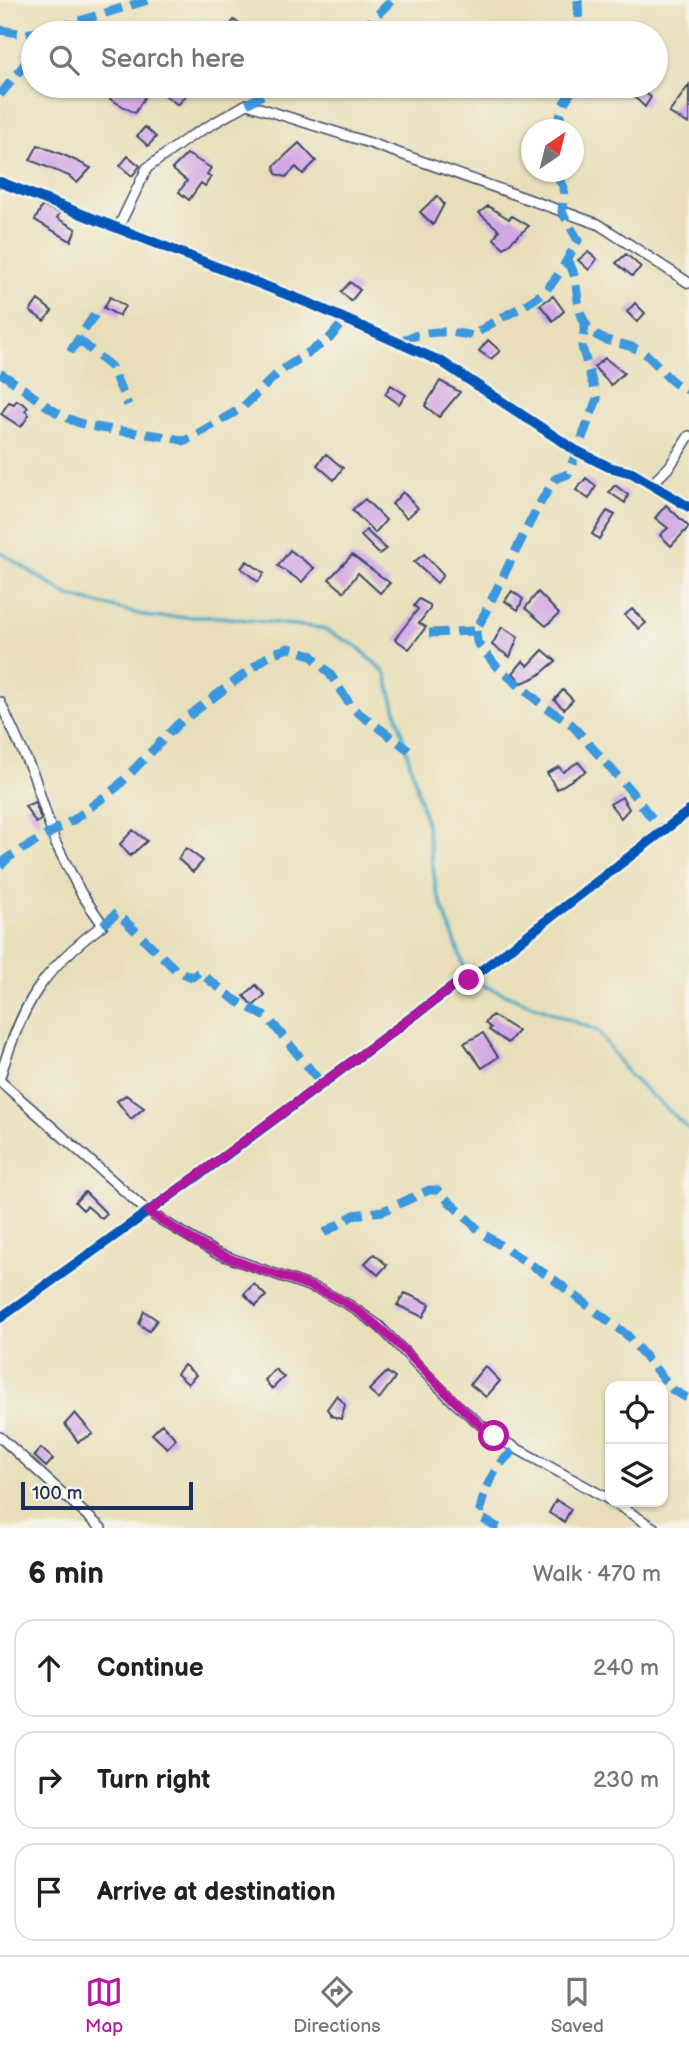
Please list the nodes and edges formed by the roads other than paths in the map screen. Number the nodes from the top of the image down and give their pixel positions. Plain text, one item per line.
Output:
1 (0, 182) edge
2 (118, 228) junction
3 (689, 283) edge
4 (689, 436) edge
5 (652, 484) junction
6 (689, 507) edge
7 (0, 702) edge
8 (689, 811) edge
9 (0, 1079) edge
10 (148, 1212) junction
11 (0, 1318) edge
12 (0, 1437) edge
13 (605, 1498) edge
14 (621, 1507) edge
15 (101, 1528) edge
16 (654, 1528) edge

1 - 2 street
2 - 3 street
2 - 5 street
4 - 5 street
5 - 6 street
7 - 9 street
8 - 10 street
9 - 10 street
10 - 11 street
10 - 13 street
12 - 15 street
14 - 16 street

